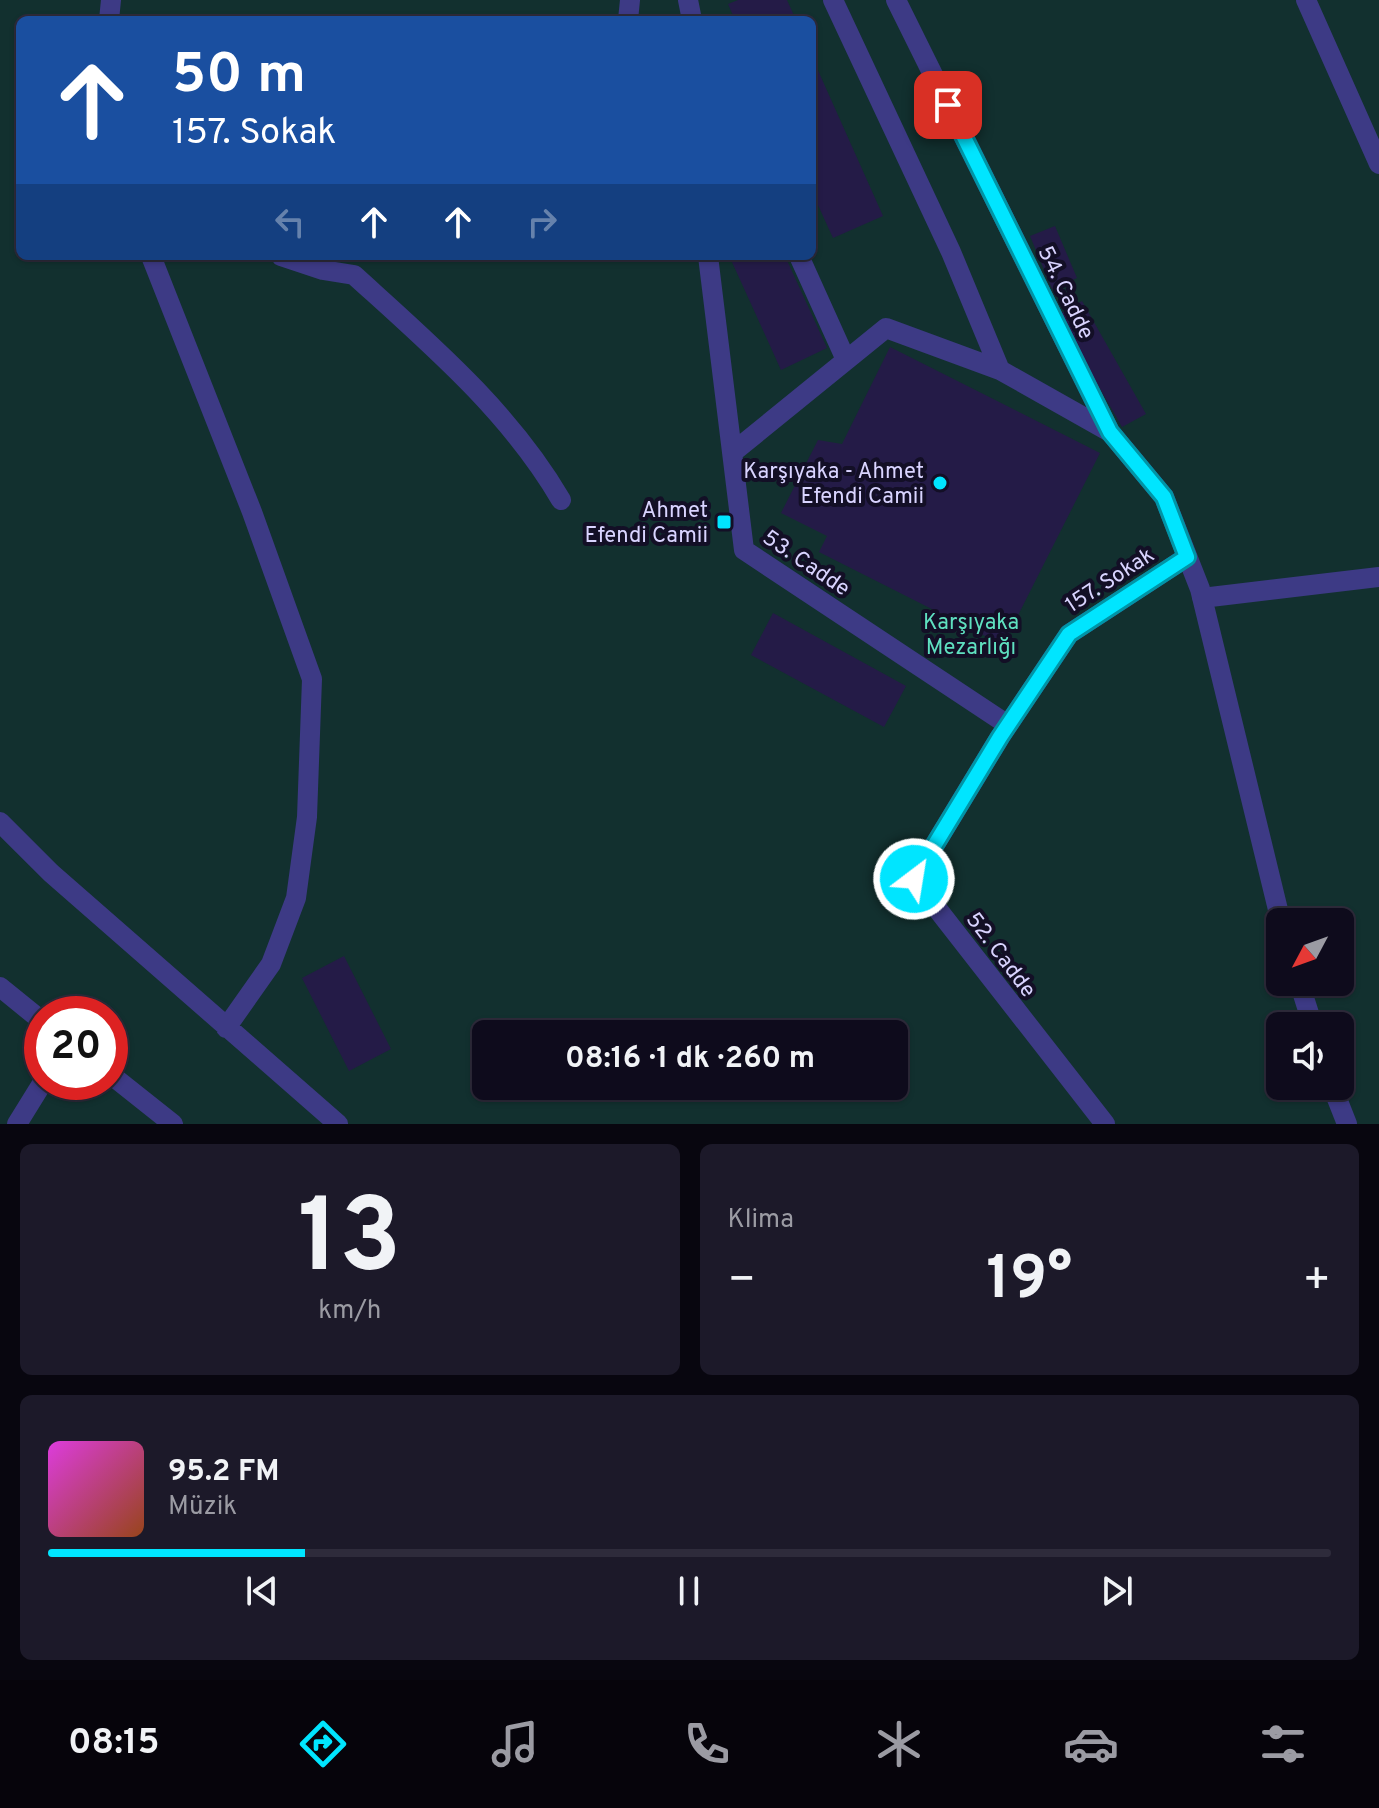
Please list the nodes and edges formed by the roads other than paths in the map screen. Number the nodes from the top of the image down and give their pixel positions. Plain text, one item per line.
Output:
1 (833, 0) edge
2 (896, 0) edge
3 (1306, 0) edge
4 (1379, 164) edge
5 (153, 260) edge
6 (293, 260) edge
7 (708, 260) edge
8 (801, 260) edge
9 (846, 360) junction
10 (1000, 370) junction
11 (1110, 432) junction
12 (732, 453) junction
13 (561, 500) dead end
14 (1187, 557) junction
15 (1379, 577) edge
16 (1202, 598) junction
17 (1008, 725) junction
18 (0, 822) edge
19 (1278, 908) edge
20 (0, 987) edge
21 (24, 1006) edge
22 (226, 1028) junction
23 (128, 1088) edge
24 (32, 1100) edge
25 (1338, 1100) edge
26 (17, 1124) edge
27 (173, 1124) edge
28 (338, 1124) edge
29 (1105, 1124) edge
30 (1347, 1124) edge

1 - 10 lane
2 - 11 lane, 54. Cadde
3 - 4 lane
5 - 22 lane
6 - 13 lane
7 - 12 lane, 53. Cadde
8 - 9 lane
9 - 10 lane
9 - 12 lane
10 - 11 lane
11 - 14 lane, 54. Cadde
12 - 17 lane, 53. Cadde
14 - 16 lane, 54. Cadde
14 - 17 lane, 157. Sokak
15 - 16 lane
16 - 19 lane
17 - 29 lane, 52. Cadde
18 - 22 lane
20 - 21 lane
22 - 28 lane
23 - 27 lane
24 - 26 lane
25 - 30 lane

